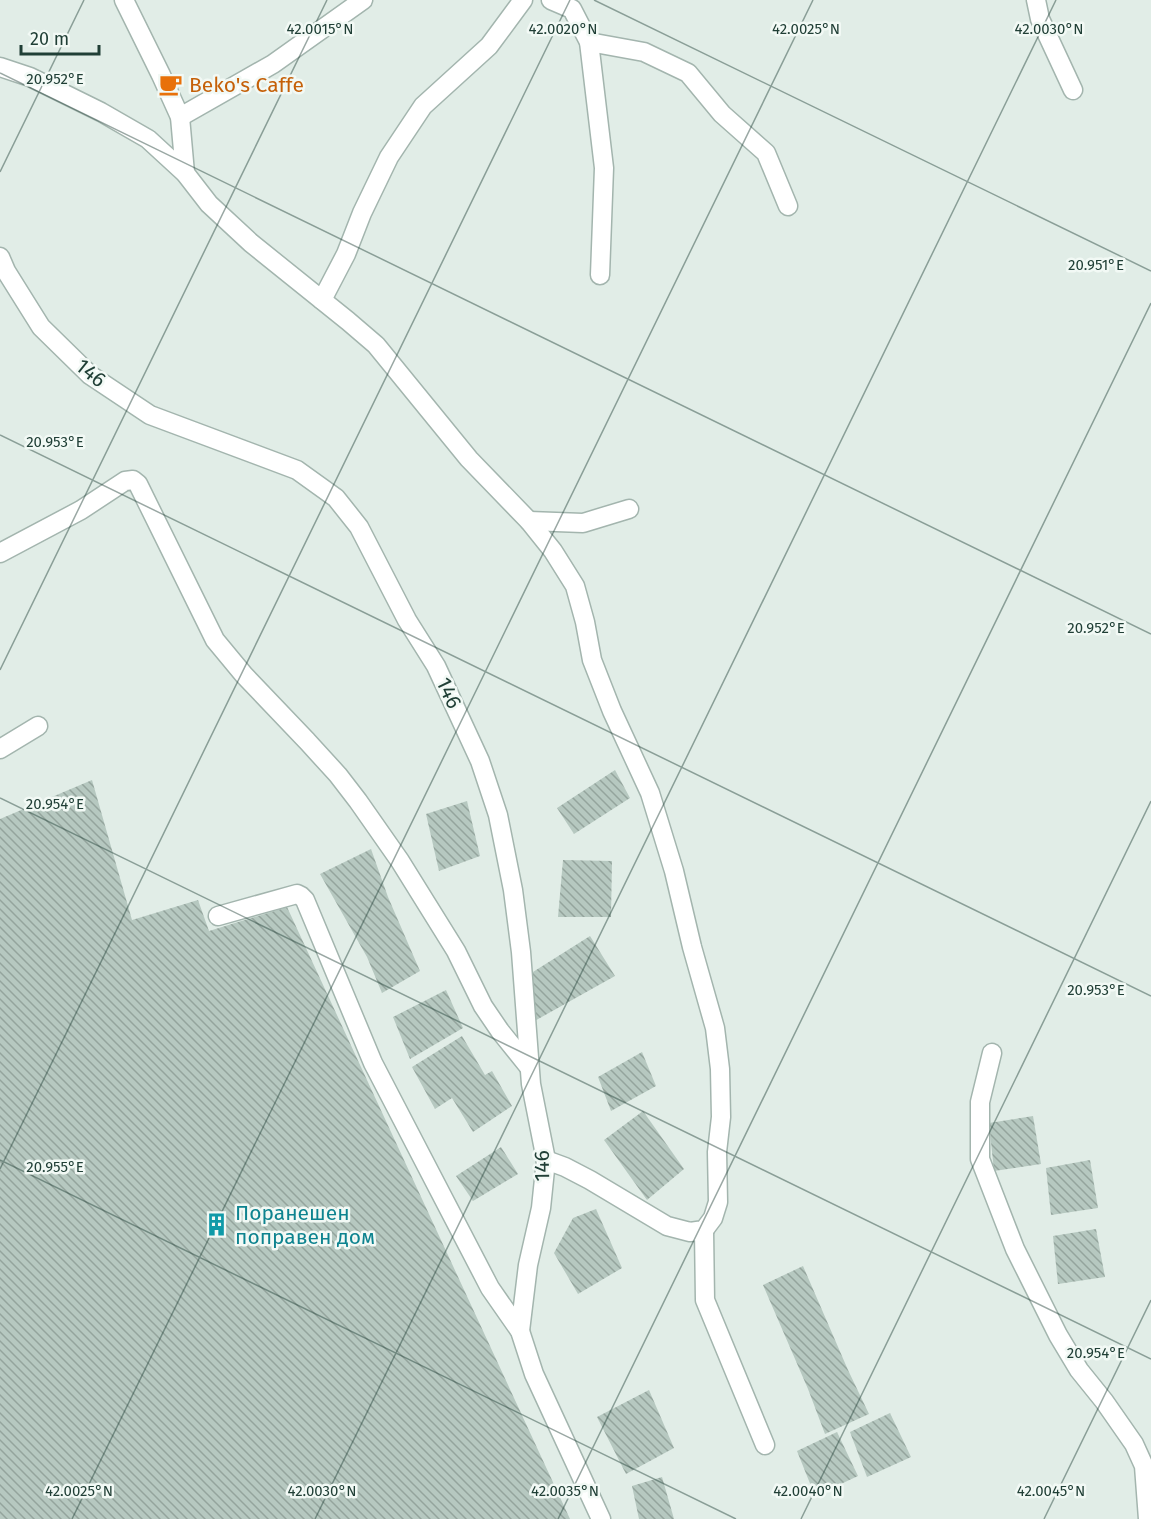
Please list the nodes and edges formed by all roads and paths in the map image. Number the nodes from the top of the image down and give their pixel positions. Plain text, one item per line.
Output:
1 (124, 0) edge
2 (363, 0) edge
3 (523, 0) edge
4 (551, 0) edge
5 (1036, 0) edge
6 (589, 42) junction
7 (0, 67) edge
8 (1073, 90) dead end
9 (180, 117) junction
10 (185, 173) junction
11 (788, 206) dead end
12 (0, 257) edge
13 (600, 275) dead end
14 (322, 300) junction
15 (629, 509) dead end
16 (529, 520) junction
17 (0, 553) edge
18 (38, 726) dead end
19 (0, 749) edge
20 (218, 916) dead end
21 (992, 1053) dead end
22 (529, 1067) junction
23 (546, 1160) junction
24 (704, 1230) junction
25 (520, 1331) junction
26 (765, 1445) dead end
27 (601, 1519) edge
28 (1148, 1519) edge

1 - 9 street
2 - 9 street
3 - 14 street
4 - 6 street
5 - 8 street
6 - 11 street
6 - 13 street
7 - 10 street
9 - 10 street
10 - 14 street
12 - 22 street, 146
14 - 16 street
15 - 16 street
16 - 24 street
17 - 22 street
18 - 19 street
20 - 25 street, 146
21 - 28 street
22 - 23 street, 146
23 - 24 street
23 - 25 street, 146
24 - 26 street
25 - 27 street, 146

